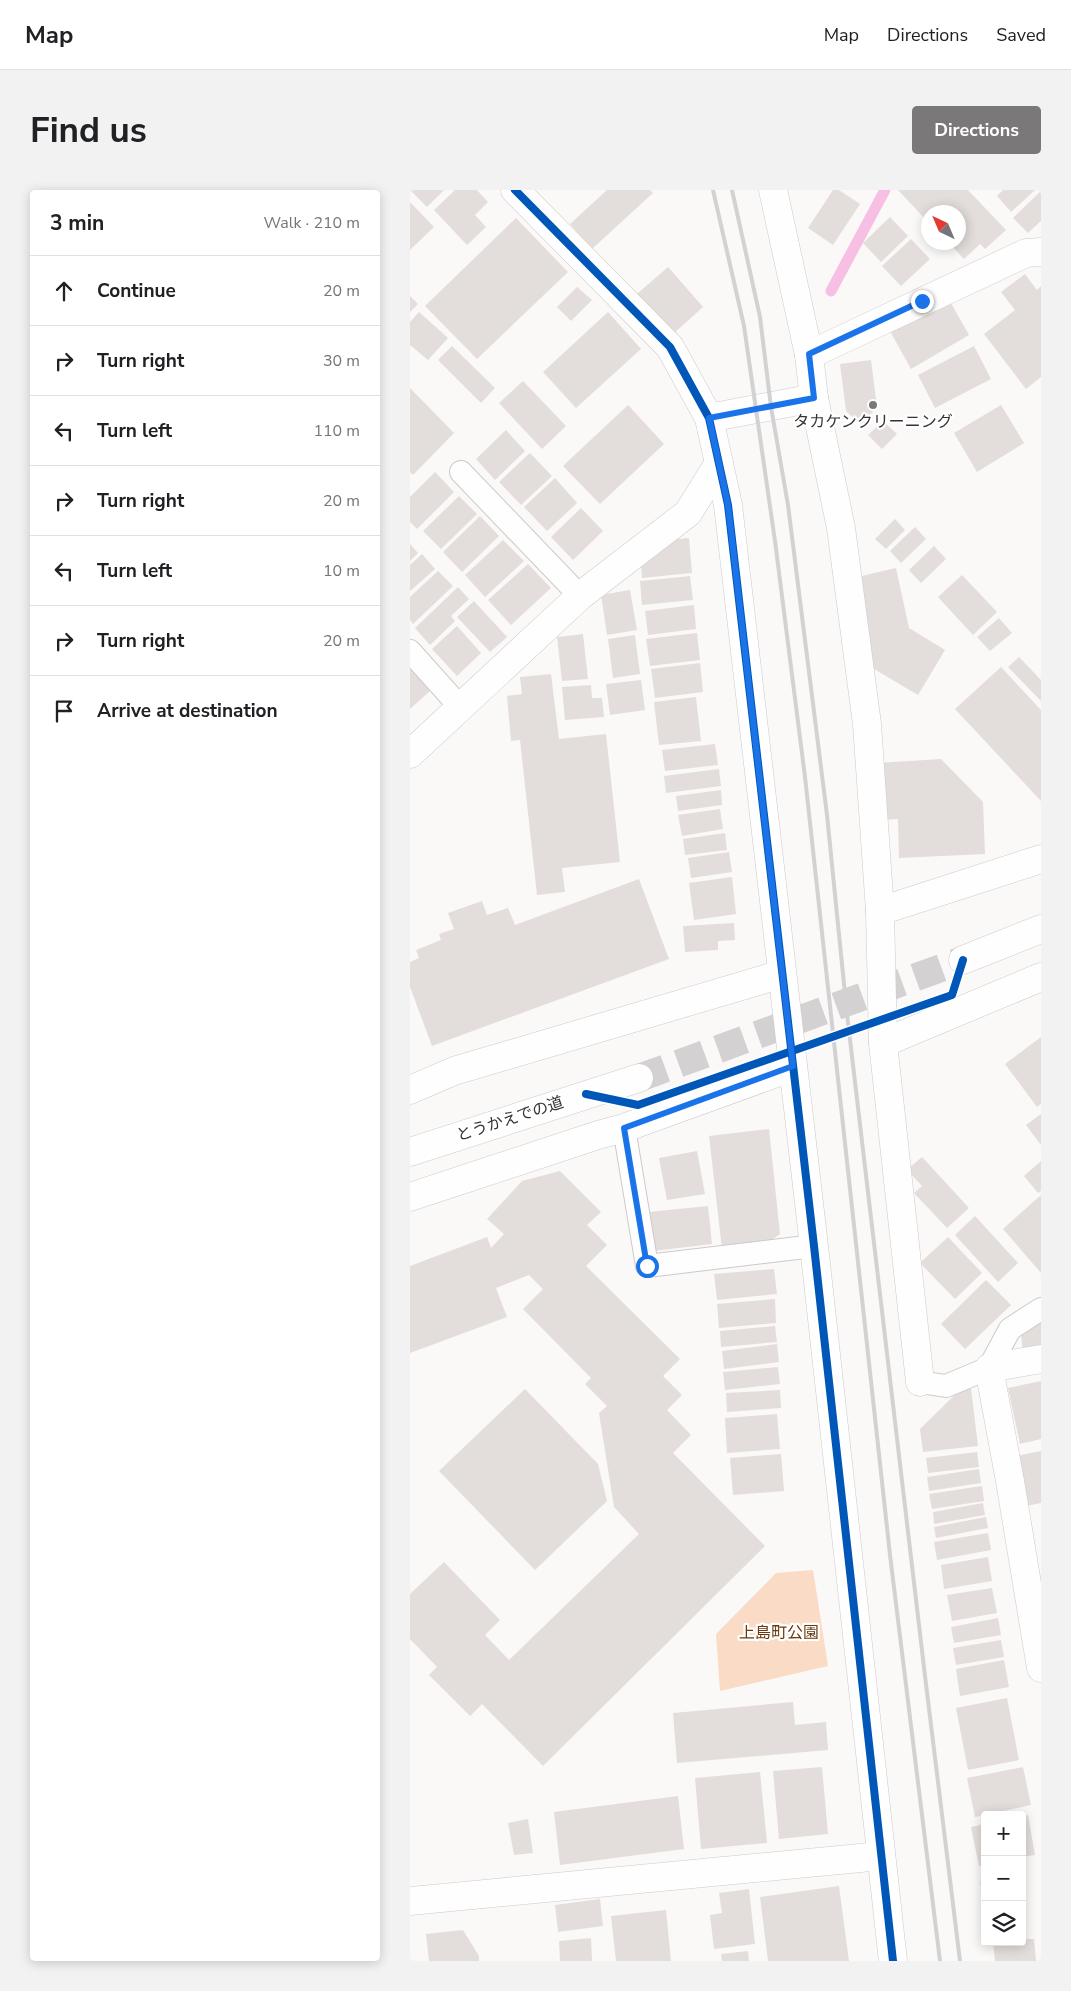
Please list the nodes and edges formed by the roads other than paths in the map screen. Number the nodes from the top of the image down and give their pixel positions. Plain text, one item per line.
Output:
1 (514, 190) edge
2 (773, 190) edge
3 (1041, 252) edge
4 (809, 354) junction
5 (814, 398) junction
6 (709, 418) junction
7 (718, 463) junction
8 (461, 472) dead end
9 (580, 596) junction
10 (410, 651) edge
11 (461, 708) junction
12 (410, 754) edge
13 (1041, 859) edge
14 (880, 911) junction
15 (1041, 929) edge
16 (962, 960) tunnel mouth
17 (782, 974) junction
18 (1041, 977) edge
19 (883, 1042) junction
20 (793, 1066) junction
21 (639, 1078) tunnel mouth
22 (410, 1090) edge
23 (624, 1128) junction
24 (410, 1152) edge
25 (410, 1197) edge
26 (814, 1246) junction
27 (1041, 1309) edge
28 (1041, 1359) edge
29 (989, 1368) junction
30 (920, 1382) joint
31 (1030, 1535) edge
32 (1041, 1668) edge
33 (881, 1856) junction
34 (410, 1901) edge
35 (892, 1961) edge

1 - 6 street
2 - 4 street
3 - 4 street
4 - 5 street
5 - 6 street
5 - 14 street
6 - 7 street
7 - 9 street
7 - 17 street
8 - 9 lane
9 - 11 street
10 - 11 lane
11 - 12 street
13 - 14 street
14 - 19 street
15 - 16 street
17 - 20 street
17 - 22 street
18 - 19 street
19 - 30 street
20 - 23 street
20 - 26 street
21 - 24 street, とうかえでの道
23 - 25 street
23 - 26 lane
26 - 33 street
27 - 29 lane
28 - 29 street
29 - 30 lane
29 - 31 street
31 - 32 street
33 - 34 street
33 - 35 street

